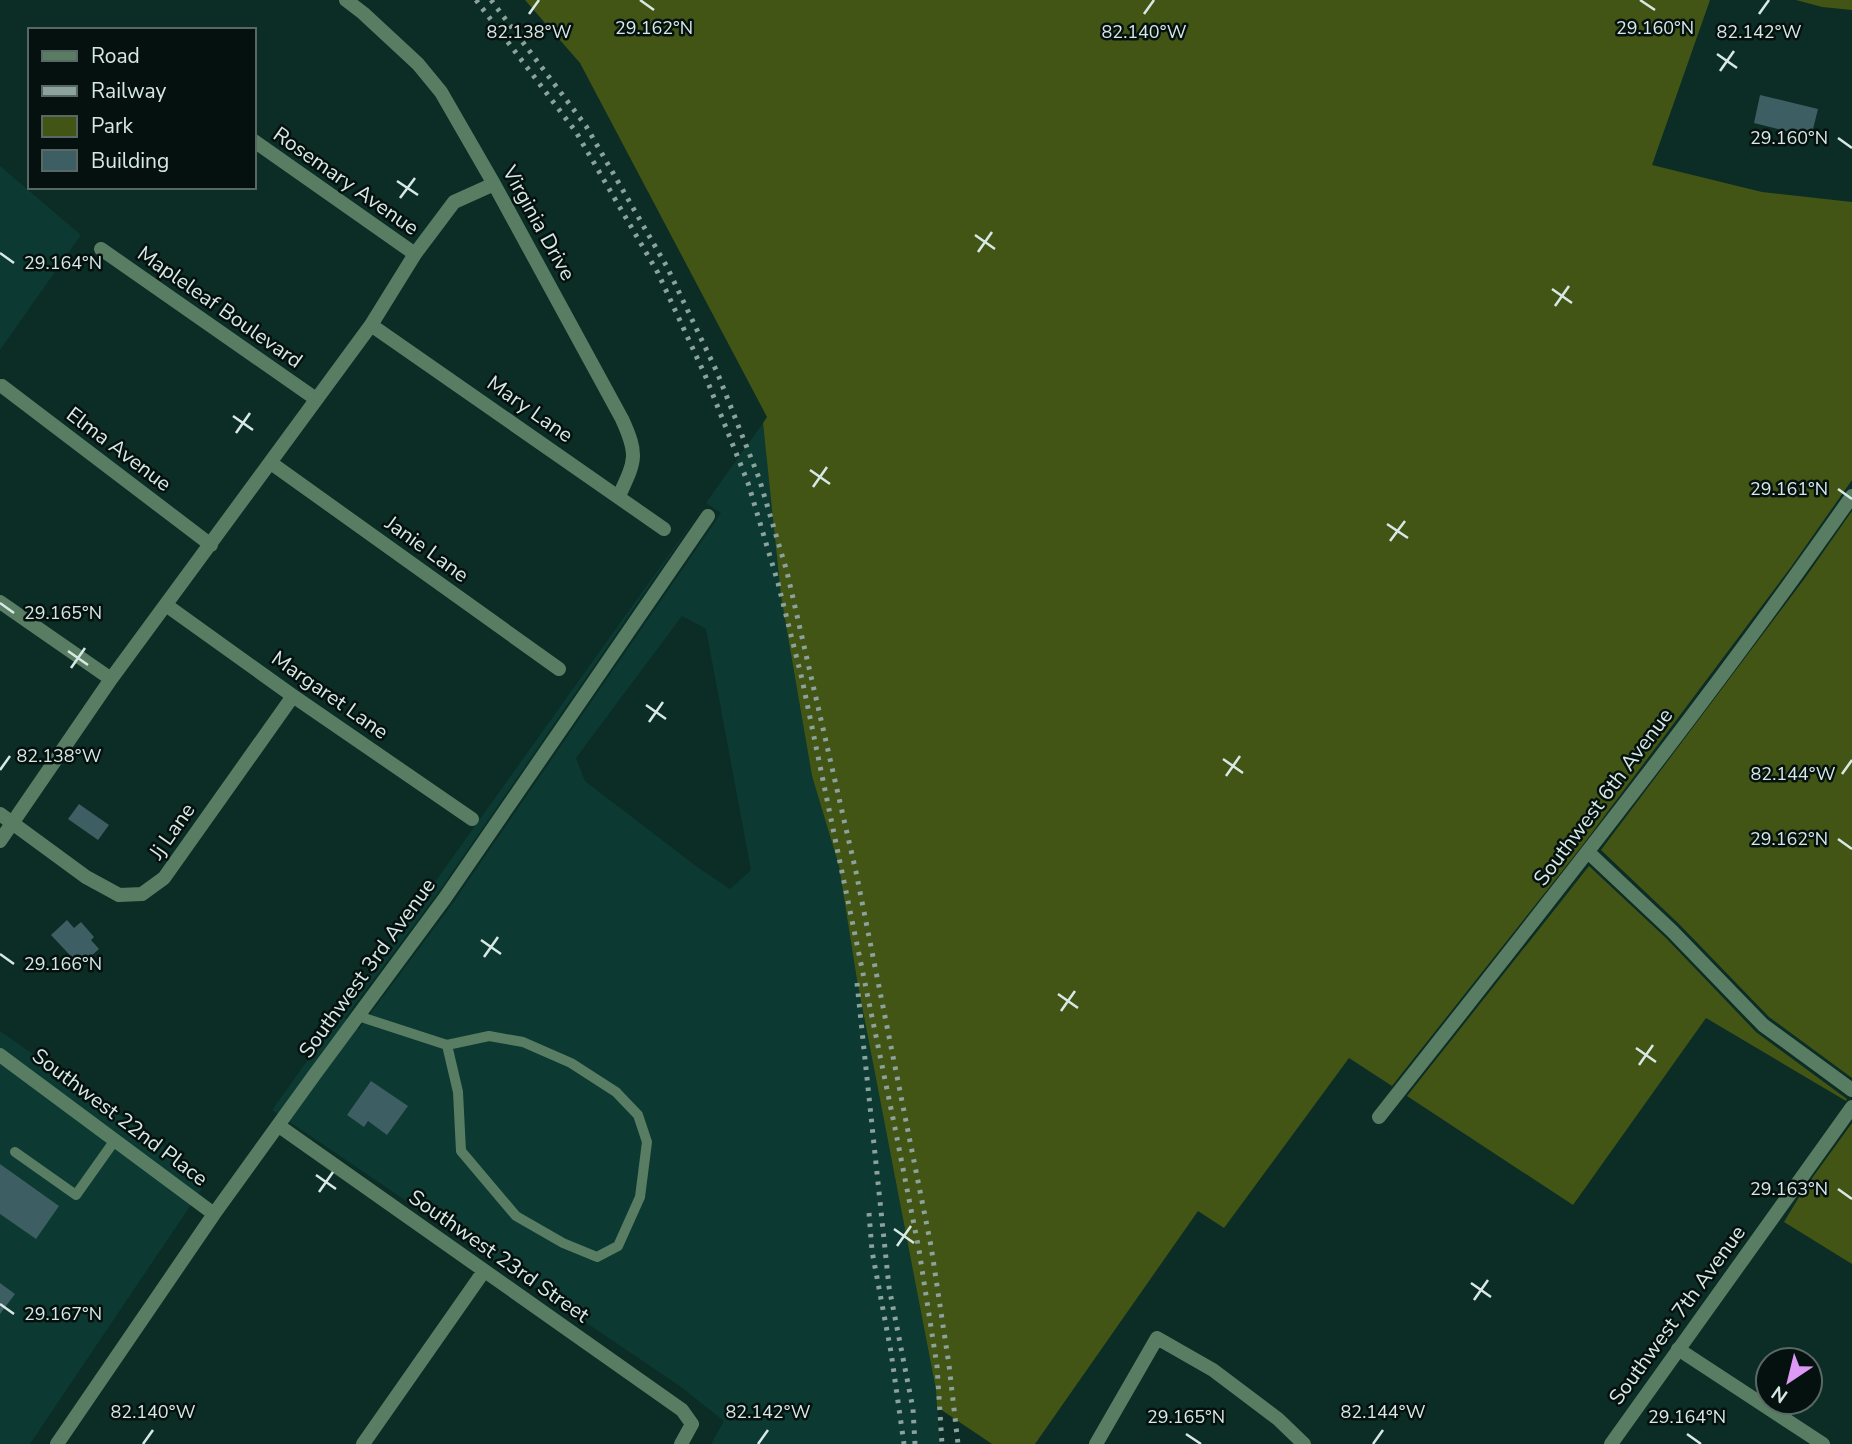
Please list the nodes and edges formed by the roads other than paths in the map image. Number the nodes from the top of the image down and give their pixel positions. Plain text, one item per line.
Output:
1 (346, 0) edge
2 (256, 142) edge
3 (494, 184) junction
4 (101, 249) dead end
5 (415, 254) junction
6 (371, 325) junction
7 (2, 386) edge
8 (316, 399) junction
9 (271, 463) junction
10 (618, 496) junction
11 (1852, 496) edge
12 (708, 516) dead end
13 (664, 529) dead end
14 (211, 545) junction
15 (0, 602) edge
16 (166, 605) junction
17 (559, 669) dead end
18 (111, 679) junction
19 (293, 695) junction
20 (0, 814) edge
21 (472, 818) dead end
22 (13, 823) junction
23 (0, 841) edge
24 (1588, 852) junction
25 (358, 1016) junction
26 (447, 1045) junction
27 (1, 1058) edge
28 (1852, 1090) edge
29 (1852, 1108) edge
30 (1379, 1117) dead end
31 (279, 1126) junction
32 (115, 1140) junction
33 (15, 1152) dead end
34 (214, 1214) junction
35 (484, 1271) junction
36 (1678, 1349) junction
37 (57, 1444) edge
38 (363, 1444) edge
39 (681, 1444) edge
40 (1096, 1444) edge
41 (1304, 1444) edge
42 (1611, 1444) edge
43 (1823, 1444) edge

1 - 3 street, Virginia Drive
2 - 5 street, Rosemary Avenue
3 - 5 street
3 - 10 street, Virginia Drive
4 - 8 street, Mapleleaf Boulevard
5 - 6 street
6 - 8 street
6 - 10 street, Mary Lane
7 - 14 street, Elma Avenue
8 - 9 street
9 - 14 street
9 - 17 street, Janie Lane
10 - 13 street, Mary Lane
11 - 24 street, Southwest 6th Avenue
12 - 25 street, Southwest 3rd Avenue
14 - 16 street
15 - 18 street
16 - 18 street
16 - 19 street, Margaret Lane
18 - 22 street
19 - 21 street, Margaret Lane
19 - 22 street, Jj Lane
20 - 22 street, Jj Lane
22 - 23 street
24 - 28 street
24 - 30 street, Southwest 6th Avenue
25 - 26 lane
25 - 31 street, Southwest 3rd Avenue
26 - 26 lane
27 - 32 street, Southwest 22nd Place
29 - 36 street, Southwest 7th Avenue
31 - 34 street, Southwest 3rd Avenue
31 - 35 street, Southwest 23rd Street
32 - 33 lane
32 - 34 street, Southwest 22nd Place
34 - 37 street, Southwest 3rd Avenue
35 - 38 street
35 - 39 street, Southwest 23rd Street
36 - 42 street, Southwest 7th Avenue
36 - 43 street
40 - 41 street

